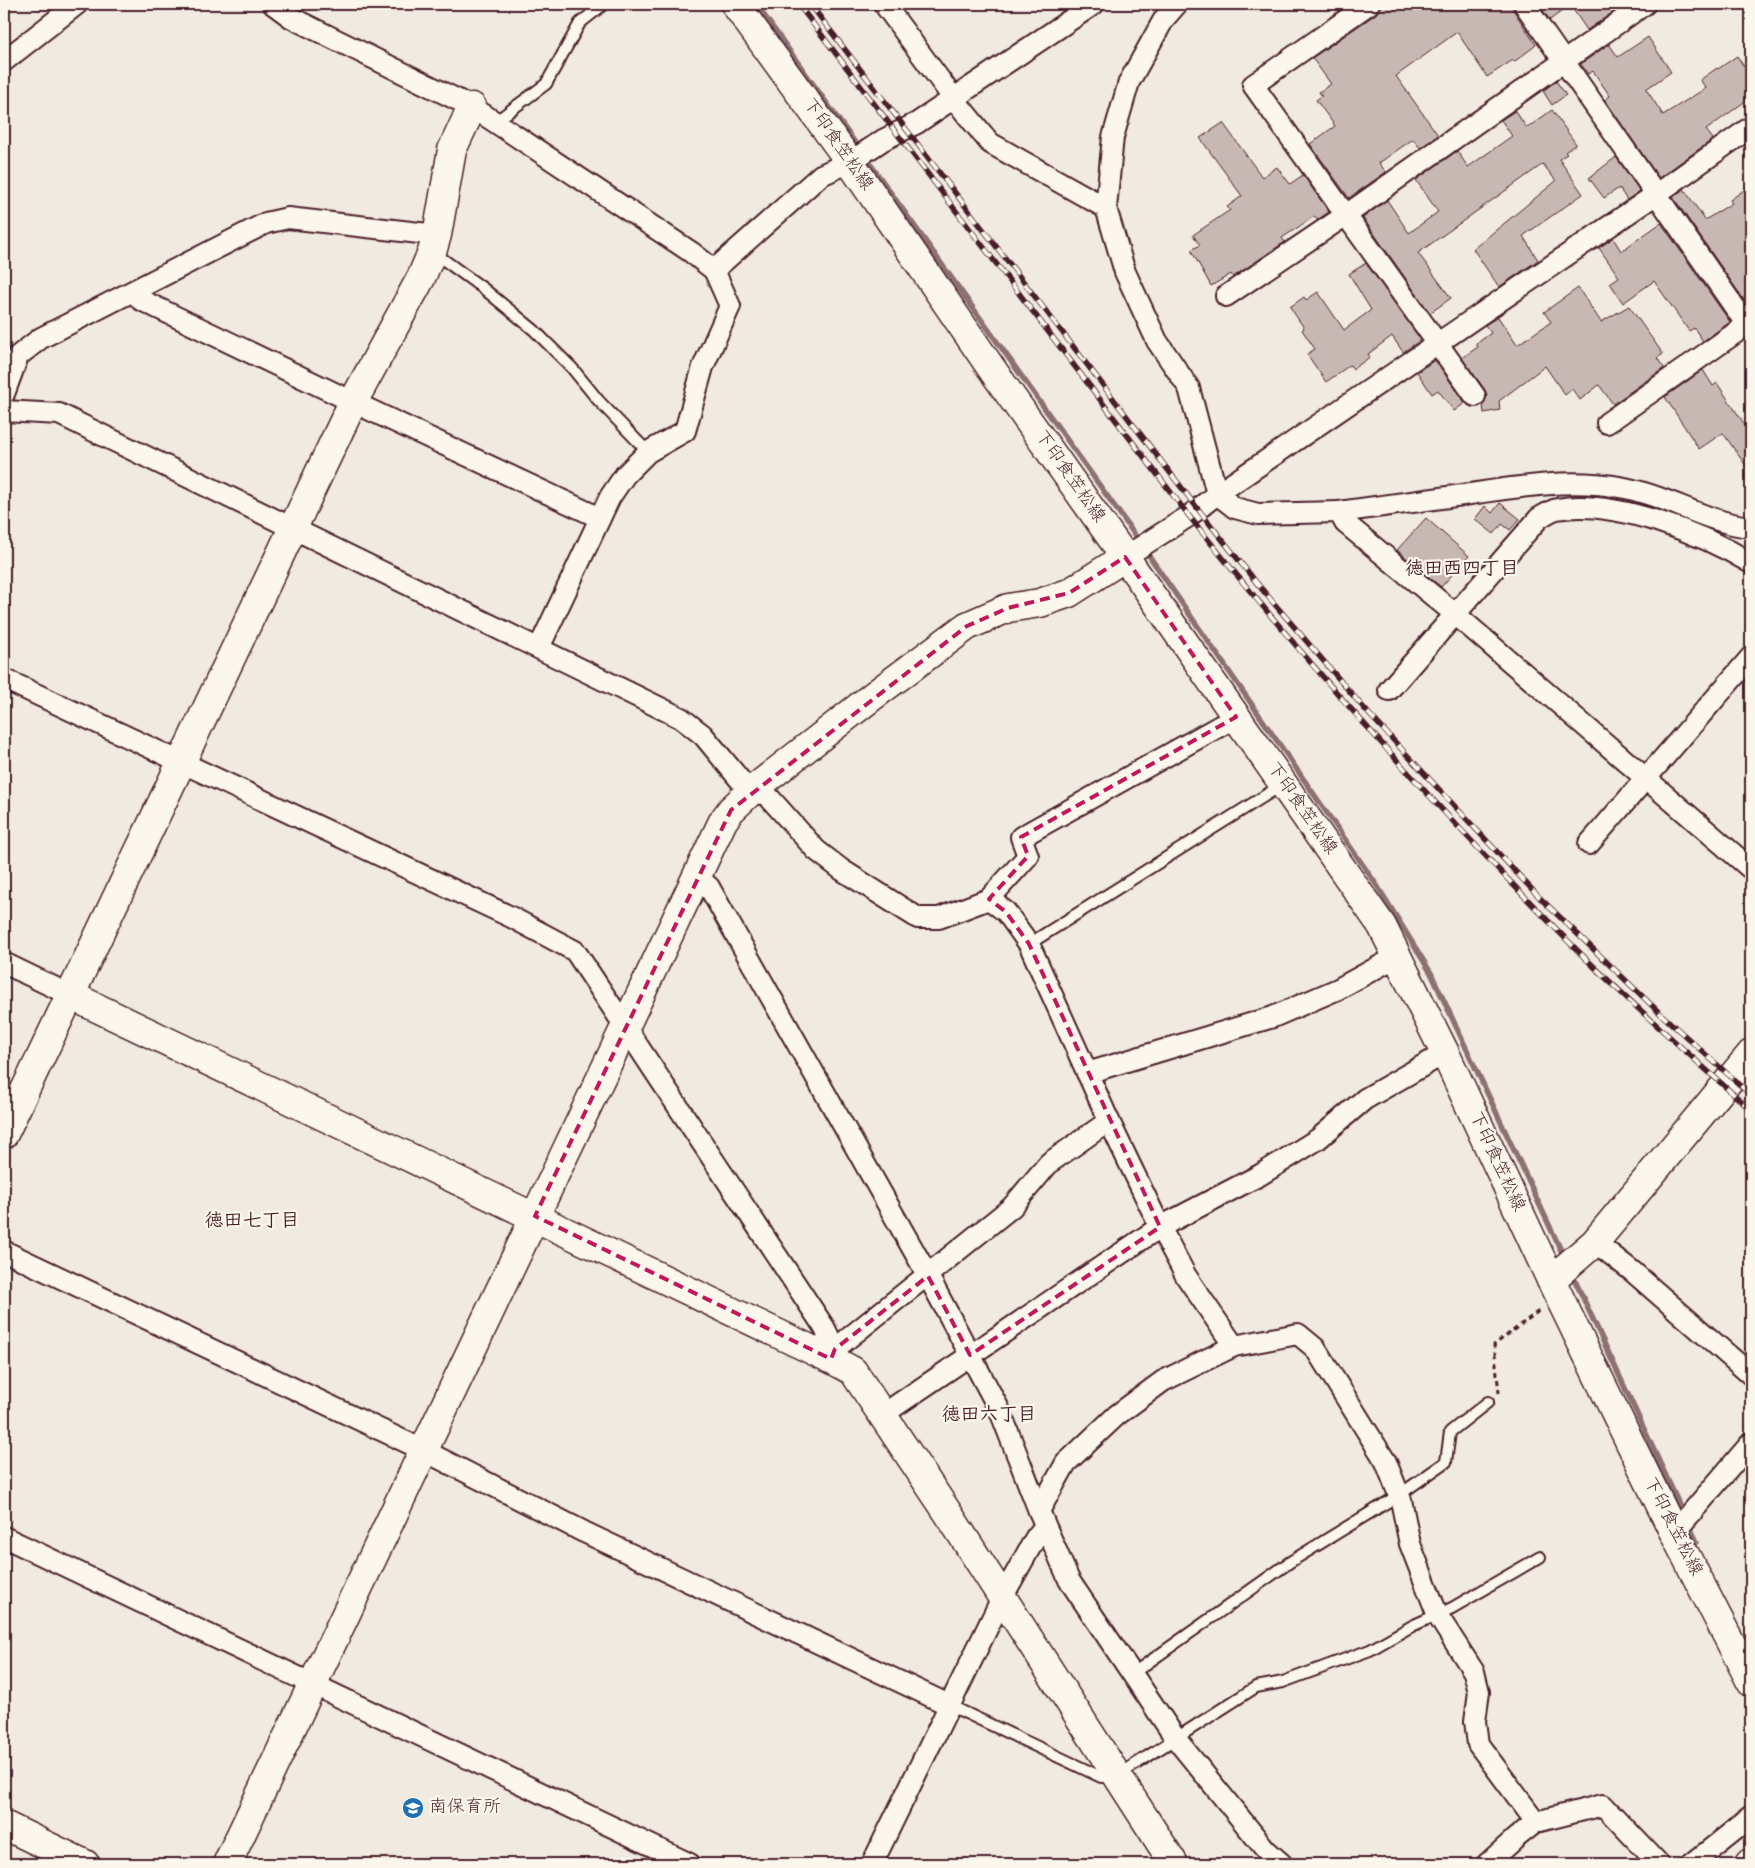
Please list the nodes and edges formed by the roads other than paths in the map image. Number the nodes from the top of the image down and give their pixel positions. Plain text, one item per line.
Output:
1 (77, 4) edge
2 (273, 4) edge
3 (604, 4) edge
4 (735, 4) edge
5 (884, 4) edge
6 (1094, 4) edge
7 (1177, 4) edge
8 (1369, 4) edge
9 (1524, 4) edge
10 (1645, 4) edge
11 (4, 61) edge
12 (1563, 61) junction
13 (954, 99) junction
14 (472, 107) junction
15 (495, 122) junction
16 (1751, 127) edge
17 (853, 160) junction
18 (1655, 195) junction
19 (1106, 208) junction
20 (1346, 215) junction
21 (434, 243) junction
22 (714, 270) junction
23 (134, 291) junction
24 (1226, 296) dead end
25 (1750, 326) edge
26 (1436, 343) junction
27 (4, 394) edge
28 (1475, 396) dead end
29 (353, 402) junction
30 (4, 410) edge
31 (1607, 422) dead end
32 (648, 452) junction
33 (1217, 494) junction
34 (1339, 512) junction
35 (600, 518) junction
36 (1751, 527) edge
37 (292, 529) junction
38 (1129, 555) junction
39 (1751, 563) edge
40 (1455, 614) junction
41 (539, 648) junction
42 (1751, 657) edge
43 (4, 678) edge
44 (1389, 690) dead end
45 (1236, 717) junction
46 (180, 762) junction
47 (1645, 778) junction
48 (1283, 784) junction
49 (750, 792) junction
50 (1589, 844) dead end
51 (1751, 869) edge
52 (696, 876) junction
53 (989, 899) junction
54 (1029, 944) junction
55 (1398, 956) junction
56 (4, 964) edge
57 (70, 995) junction
58 (624, 1026) junction
59 (1445, 1053) junction
60 (1751, 1054) edge
61 (1088, 1073) junction
62 (1109, 1121) junction
63 (4, 1134) edge
64 (534, 1216) junction
65 (1160, 1227) junction
66 (1590, 1246) junction
67 (4, 1251) edge
68 (928, 1276) junction
69 (1555, 1284) junction
70 (1234, 1346) junction
71 (833, 1354) junction
72 (970, 1355) junction
73 (1751, 1375) edge
74 (1488, 1402) road end
75 (882, 1415) junction
76 (1751, 1443) edge
77 (423, 1450) junction
78 (1400, 1495) junction
79 (1042, 1519) junction
80 (1676, 1530) junction
81 (4, 1537) edge
82 (1540, 1558) dead end
83 (1002, 1598) junction
84 (1438, 1616) junction
85 (1132, 1674) junction
86 (1751, 1682) edge
87 (312, 1684) junction
88 (949, 1706) junction
89 (1176, 1738) junction
90 (1117, 1776) junction
91 (1751, 1817) edge
92 (1536, 1822) junction
93 (4, 1825) edge
94 (85, 1864) edge
95 (227, 1864) edge
96 (690, 1864) edge
97 (872, 1864) edge
98 (1174, 1864) edge
99 (1282, 1864) edge
100 (1487, 1864) edge
101 (1658, 1864) edge
102 (1692, 1864) edge

1 - 11 street
2 - 14 street
3 - 15 lane
4 - 17 street, 下印食笠松線
5 - 13 street
6 - 13 street
7 - 19 street
8 - 20 street
9 - 12 street
10 - 12 street
12 - 18 street
12 - 20 street
13 - 17 street
13 - 19 street
14 - 15 street
14 - 21 street
15 - 22 street
16 - 18 street
17 - 22 street
17 - 38 street, 下印食笠松線
18 - 25 street
18 - 26 street
19 - 33 street
20 - 24 street
20 - 26 street
21 - 23 street
21 - 29 street
21 - 32 lane
22 - 32 street
23 - 27 street
23 - 29 street
25 - 31 street
26 - 28 street
26 - 33 street
29 - 35 street
29 - 37 street
30 - 37 street
32 - 35 street
33 - 34 street
33 - 38 street
34 - 36 street
34 - 40 street
35 - 41 street
37 - 41 street
37 - 46 street
38 - 45 street, 下印食笠松線
38 - 49 street
39 - 40 street
40 - 44 street
40 - 47 street
41 - 49 street
42 - 47 street
43 - 46 street
45 - 48 street, 下印食笠松線
45 - 53 street
46 - 57 street
46 - 58 street
47 - 50 street
47 - 51 street
48 - 54 lane
48 - 55 street, 下印食笠松線
49 - 52 street
49 - 53 street
52 - 58 street
52 - 68 street
53 - 54 street
54 - 61 street
55 - 59 street, 下印食笠松線
55 - 61 street
56 - 57 street
57 - 63 street
57 - 64 street
58 - 64 street
58 - 71 street
59 - 65 street
59 - 69 street, 下印食笠松線
60 - 66 street
61 - 62 street
62 - 65 street
62 - 68 street
64 - 71 street
64 - 77 street
65 - 70 street
65 - 72 street
66 - 69 street
66 - 73 street
67 - 77 street
68 - 71 street
68 - 72 street
69 - 80 street, 下印食笠松線
70 - 78 street
70 - 79 street
71 - 75 street
72 - 75 street
72 - 79 street
74 - 78 lane
75 - 83 street
76 - 80 street
77 - 87 street
77 - 88 street
78 - 84 street
78 - 85 lane
79 - 83 street
79 - 85 street
80 - 86 street, 下印食笠松線
81 - 87 street
82 - 84 lane
83 - 88 street
83 - 90 street
84 - 89 lane
84 - 92 street
85 - 89 street
87 - 95 street
87 - 96 street
88 - 90 lane
88 - 97 street
89 - 90 lane
89 - 99 street
90 - 98 street
91 - 102 street
92 - 100 street
92 - 101 street
93 - 94 street

